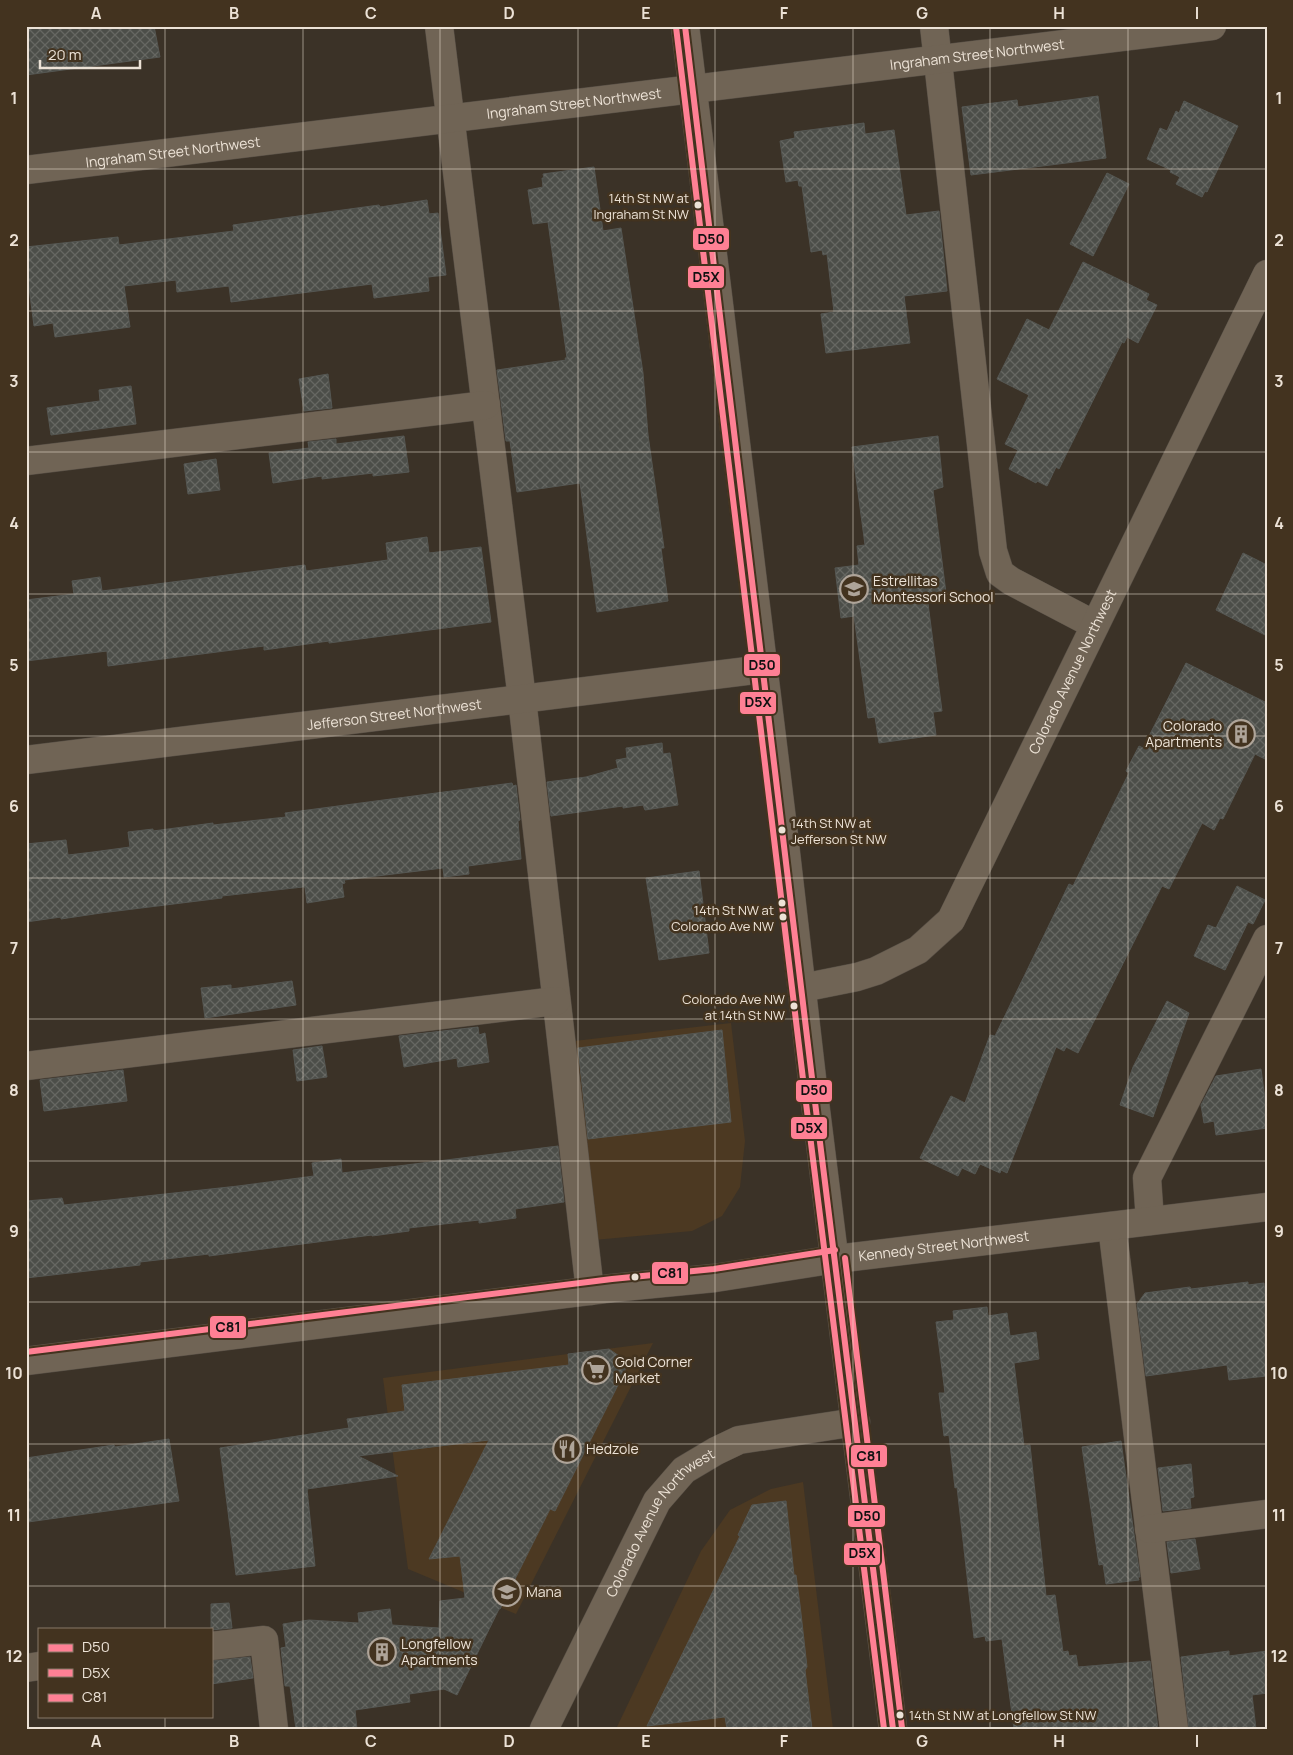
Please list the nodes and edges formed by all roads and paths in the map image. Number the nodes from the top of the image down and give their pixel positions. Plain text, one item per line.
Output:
1 (440, 26) edge
2 (685, 26) edge
3 (934, 26) edge
4 (1212, 26) edge
5 (938, 60) junction
6 (692, 89) junction
7 (451, 119) junction
8 (26, 170) edge
9 (1267, 274) edge
10 (486, 405) junction
11 (26, 461) edge
12 (1095, 625) junction
13 (764, 670) junction
14 (522, 699) junction
15 (26, 760) edge
16 (1267, 939) edge
17 (802, 988) junction
18 (556, 1002) junction
19 (26, 1066) edge
20 (1267, 1207) edge
21 (1150, 1221) junction
22 (1112, 1226) junction
23 (836, 1259) junction
24 (590, 1291) junction
25 (26, 1361) edge
26 (856, 1422) junction
27 (1267, 1514) edge
28 (1149, 1529) junction
29 (212, 1646) edge
30 (274, 1729) edge
31 (544, 1729) edge
32 (893, 1729) edge
33 (1174, 1729) edge

1 - 7 street
2 - 6 street
3 - 5 street
4 - 5 street, Ingraham Street Northwest
5 - 6 street, Ingraham Street Northwest
5 - 12 street
6 - 7 street, Ingraham Street Northwest
6 - 13 street
7 - 8 street, Ingraham Street Northwest
7 - 10 street
9 - 12 street, Colorado Avenue Northwest
10 - 11 street
10 - 14 street
12 - 17 street, Colorado Avenue Northwest
13 - 14 street, Jefferson Street Northwest
13 - 17 street
14 - 15 street, Jefferson Street Northwest
14 - 18 street
16 - 21 street
17 - 23 street
18 - 19 street
18 - 24 street
20 - 21 street, Kennedy Street Northwest
21 - 22 street, Kennedy Street Northwest
22 - 23 street, Kennedy Street Northwest
22 - 28 street
23 - 24 street, Kennedy Street Northwest
23 - 26 street
24 - 25 street, Kennedy Street Northwest
26 - 31 street, Colorado Avenue Northwest
26 - 32 street
27 - 28 street
28 - 33 street
29 - 30 street

